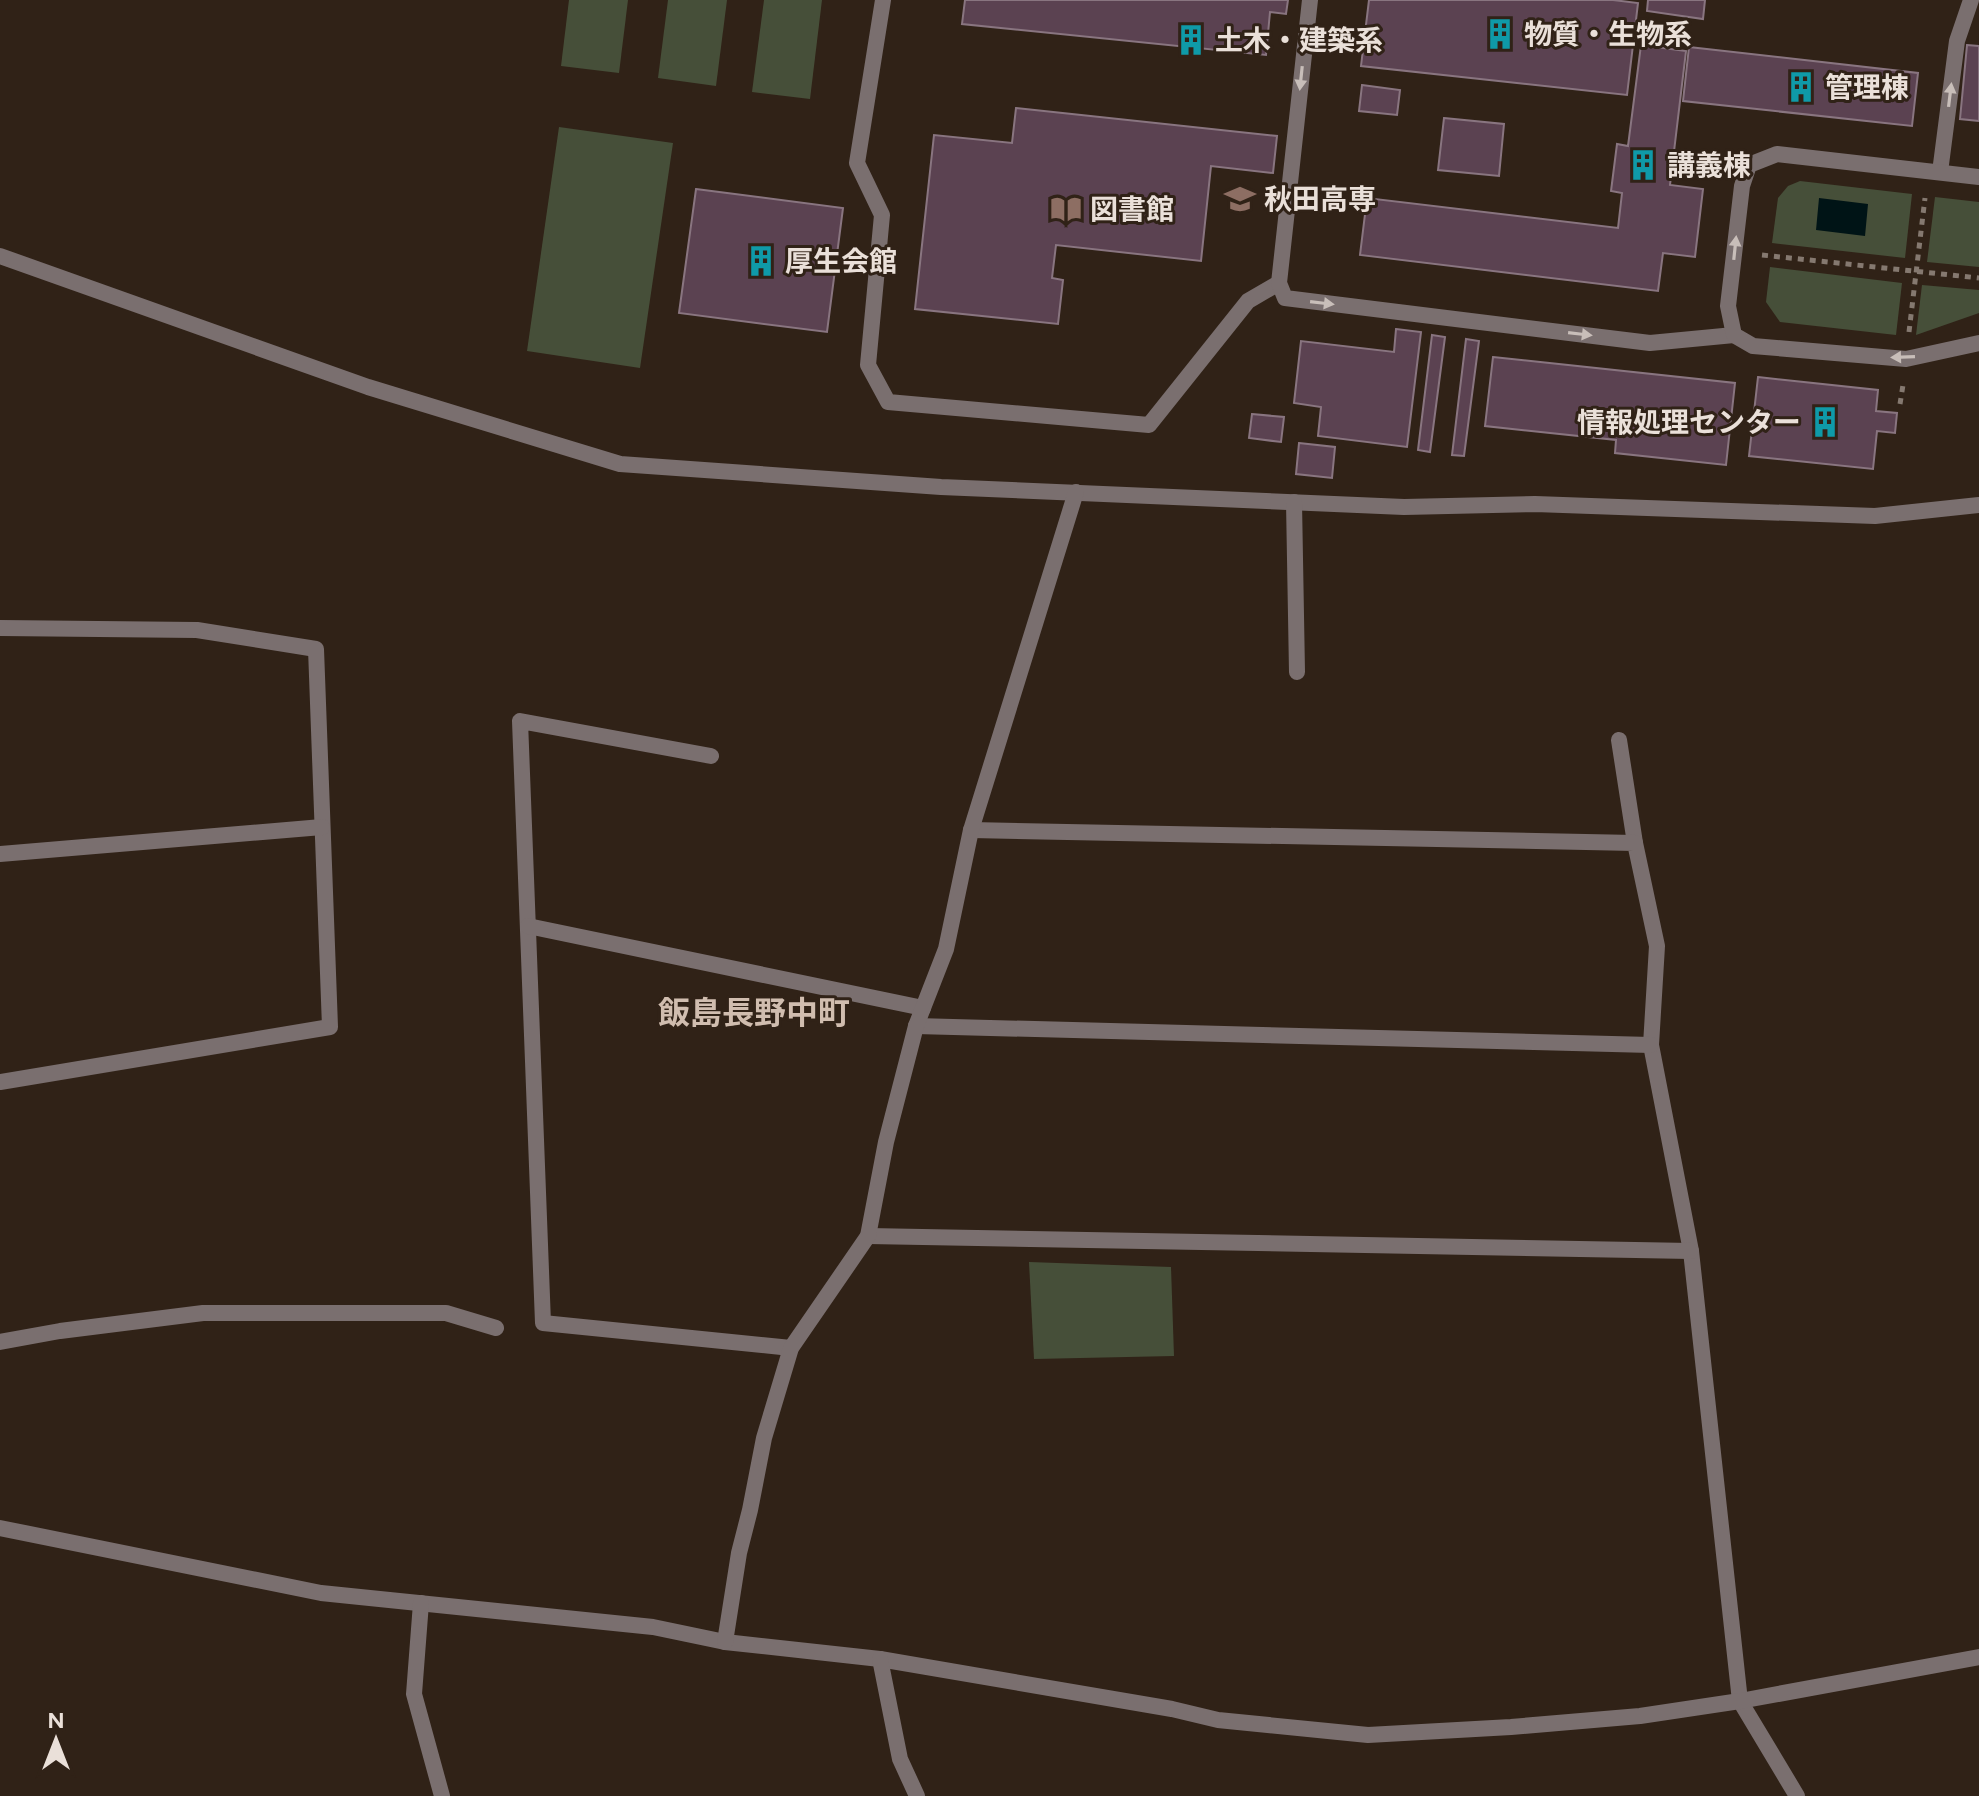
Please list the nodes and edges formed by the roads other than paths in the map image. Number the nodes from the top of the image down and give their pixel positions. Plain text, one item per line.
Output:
1 (883, 0) edge
2 (1310, 0) edge
3 (1971, 0) edge
4 (1934, 172) junction
5 (1979, 177) edge
6 (0, 256) edge
7 (1279, 283) junction
8 (1734, 335) junction
9 (1979, 343) edge
10 (1076, 492) junction
11 (1294, 502) junction
12 (1979, 505) edge
13 (0, 628) edge
14 (1297, 672) dead end
15 (1619, 740) dead end
16 (711, 756) dead end
17 (322, 827) junction
18 (971, 830) junction
19 (1635, 843) junction
20 (0, 854) edge
21 (528, 926) junction
22 (923, 1008) junction
23 (916, 1026) junction
24 (1651, 1045) junction
25 (0, 1082) edge
26 (868, 1236) junction
27 (1691, 1251) junction
28 (496, 1328) dead end
29 (0, 1342) edge
30 (791, 1348) junction
31 (0, 1528) edge
32 (421, 1603) junction
33 (725, 1642) junction
34 (1979, 1657) edge
35 (880, 1659) junction
36 (1740, 1701) junction
37 (442, 1796) edge
38 (917, 1796) edge
39 (1797, 1796) edge

1 - 7 street
2 -> 7 street
4 -> 3 street
4 - 5 street
8 -> 4 street
6 - 10 street
7 -> 8 street
9 -> 8 street
10 - 11 street
10 - 18 street
11 - 12 street
11 - 14 street
13 - 17 street
15 - 19 street
16 - 21 street
17 - 20 street
17 - 25 street
18 - 19 street
18 - 22 street
19 - 24 street
21 - 22 street
21 - 30 street
22 - 23 street
23 - 24 street
23 - 26 street
24 - 27 street
26 - 27 street
26 - 30 street
27 - 36 street
28 - 29 street
30 - 33 street
31 - 32 street
32 - 33 street
32 - 37 street
33 - 35 street
34 - 36 street
35 - 36 street
35 - 38 street
36 - 39 street

